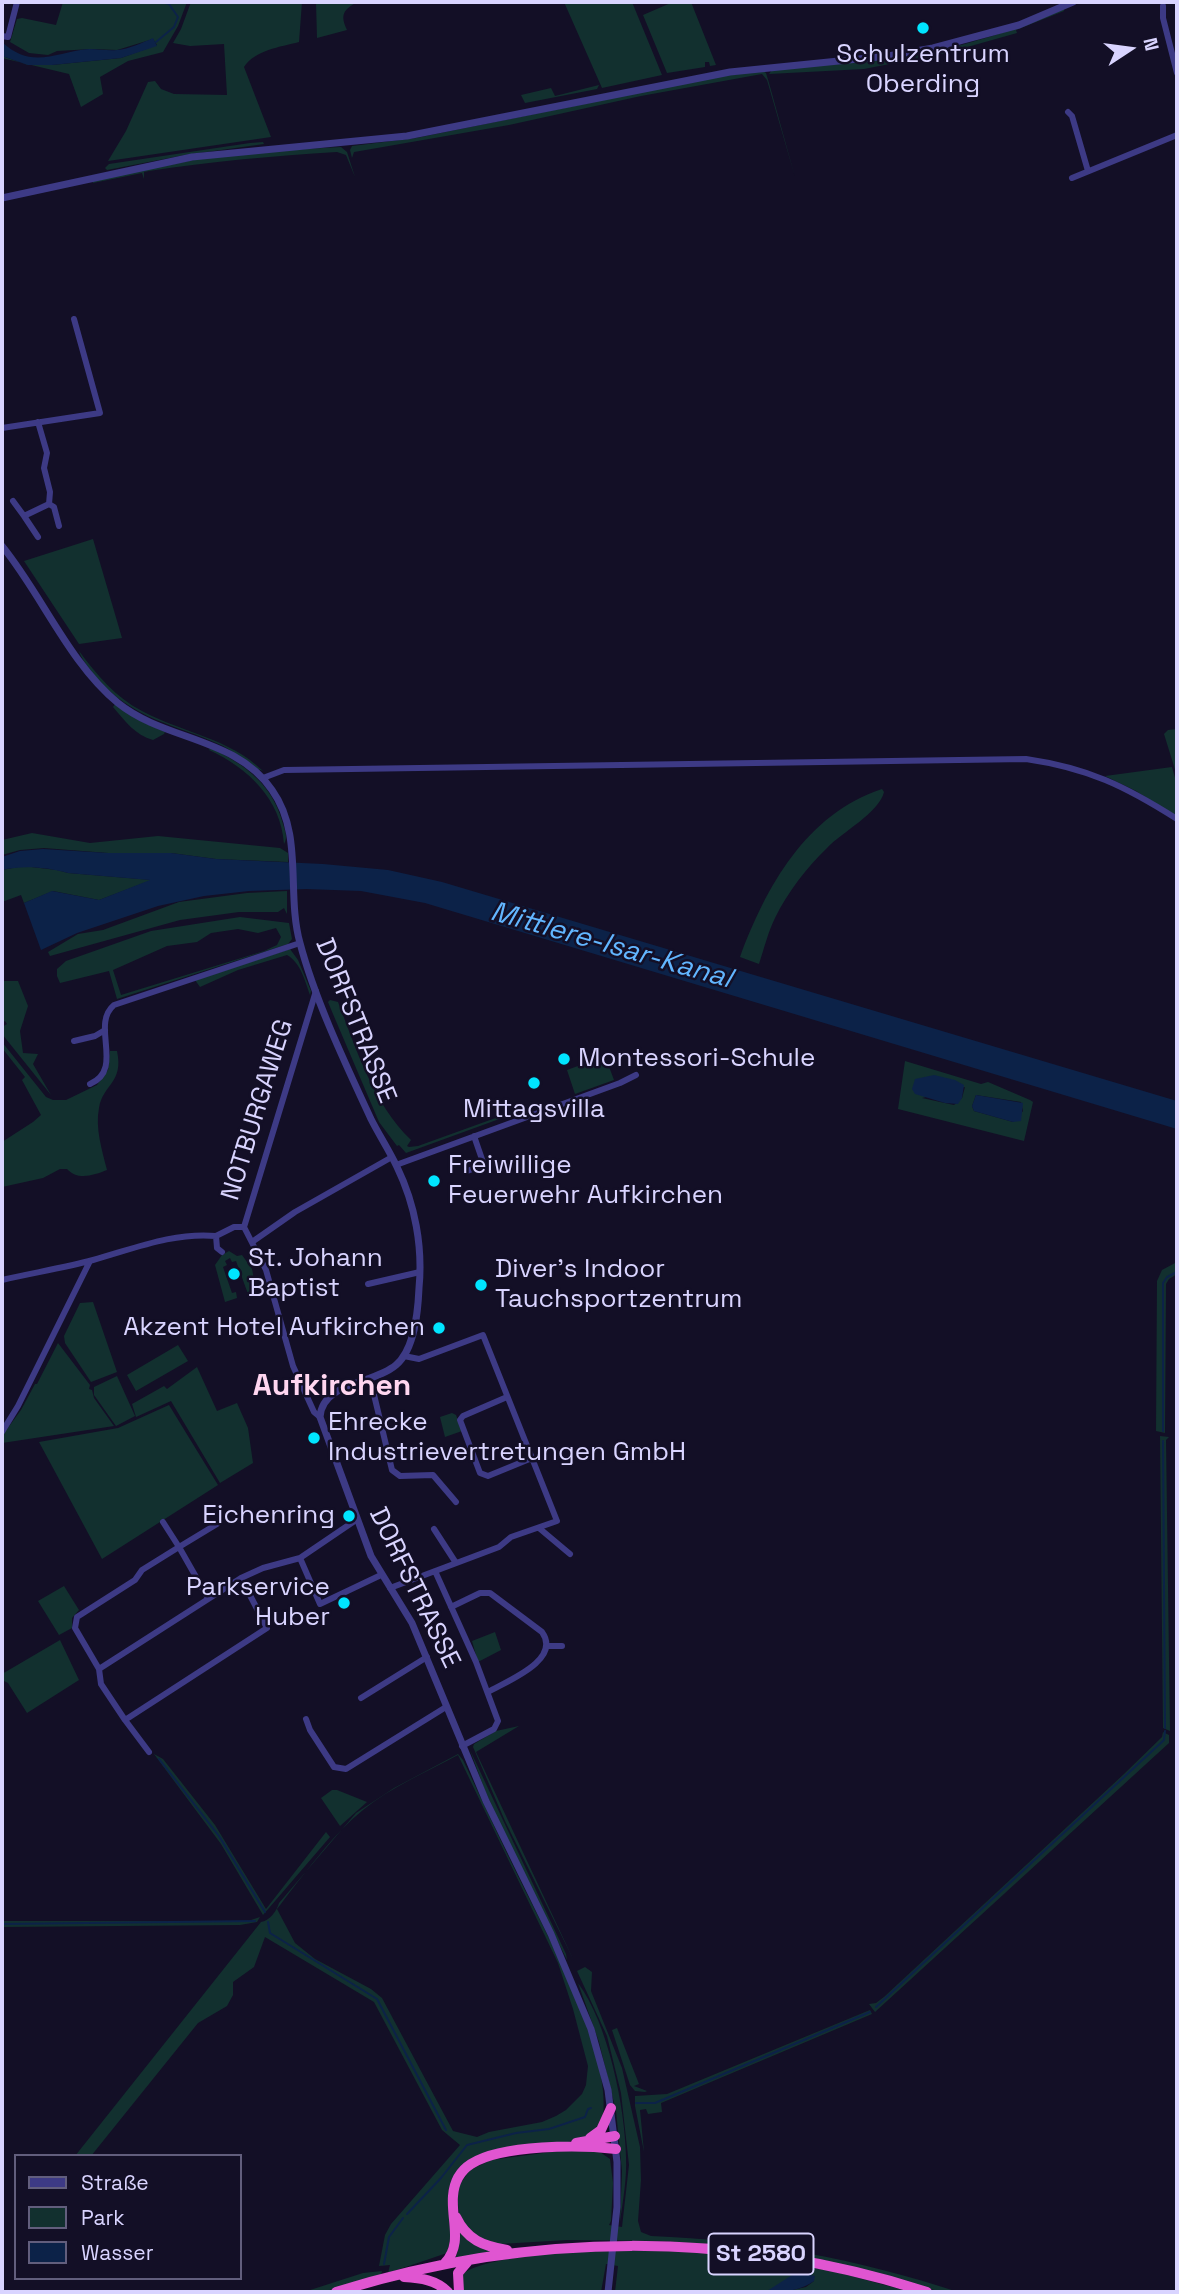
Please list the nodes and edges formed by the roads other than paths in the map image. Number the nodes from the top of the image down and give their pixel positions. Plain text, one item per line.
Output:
1 (17, 2) edge
2 (1073, 2) edge
3 (1163, 6) dead end
4 (2, 36) edge
5 (1177, 73) edge
6 (1069, 112) dead end
7 (1177, 135) edge
8 (1088, 171) junction
9 (1072, 178) dead end
10 (2, 198) edge
11 (74, 319) dead end
12 (38, 422) junction
13 (2, 428) edge
14 (13, 502) dead end
15 (49, 504) junction
16 (24, 516) junction
17 (59, 526) dead end
18 (38, 537) dead end
19 (2, 544) edge
20 (263, 778) junction
21 (1177, 819) edge
22 (300, 943) junction
23 (316, 989) junction
24 (105, 1030) junction
25 (74, 1041) dead end
26 (636, 1075) dead end
27 (90, 1084) dead end
28 (474, 1136) junction
29 (391, 1157) junction
30 (396, 1165) junction
31 (467, 1171) dead end
32 (244, 1227) junction
33 (216, 1236) junction
34 (252, 1242) junction
35 (222, 1252) dead end
36 (90, 1261) junction
37 (419, 1272) junction
38 (2, 1280) edge
39 (368, 1284) dead end
40 (404, 1356) junction
41 (370, 1378) junction
42 (507, 1397) junction
43 (309, 1399) junction
44 (321, 1407) junction
45 (320, 1417) junction
46 (2, 1432) edge
47 (532, 1458) junction
48 (456, 1502) dead end
49 (356, 1520) junction
50 (163, 1522) dead end
51 (217, 1524) dead end
52 (539, 1528) junction
53 (434, 1529) dead end
54 (179, 1547) junction
55 (570, 1554) dead end
56 (300, 1558) junction
57 (456, 1563) junction
58 (435, 1571) junction
59 (381, 1575) junction
60 (242, 1578) junction
61 (390, 1588) junction
62 (208, 1598) junction
63 (452, 1607) junction
64 (548, 1646) junction
65 (562, 1646) dead end
66 (427, 1657) junction
67 (100, 1669) junction
68 (488, 1692) junction
69 (361, 1698) dead end
70 (446, 1707) junction
71 (306, 1719) dead end
72 (125, 1720) junction
73 (462, 1746) junction
74 (149, 1752) dead end
75 (611, 2108) junction
76 (614, 2136) junction
77 (587, 2139) junction
78 (569, 2146) junction
79 (616, 2149) junction
80 (453, 2211) junction
81 (518, 2252) junction
82 (469, 2259) junction
83 (445, 2263) junction
84 (393, 2276) junction
85 (336, 2292) edge
86 (448, 2292) edge
87 (460, 2292) edge
88 (608, 2292) edge
89 (927, 2292) edge

1 - 4 street
2 - 10 street
3 - 5 street
6 - 8 street
7 - 8 street
8 - 9 street
11 - 12 street
12 - 13 street
12 - 15 street
14 - 16 street
15 - 16 street
15 - 17 street
16 - 18 street
19 - 20 street, DORFSTRASSE
20 - 21 street
20 - 22 street, DORFSTRASSE
22 - 23 street, DORFSTRASSE
22 - 24 street
23 - 29 street, DORFSTRASSE
23 - 32 street, NOTBURGAWEG
24 - 25 street
24 - 27 street
26 - 28 street
28 - 30 street
28 - 31 street
29 - 30 street, DORFSTRASSE
29 - 34 street
30 - 37 street, DORFSTRASSE
32 - 33 street
32 - 34 street, NOTBURGAWEG
33 - 35 street
33 - 36 street
34 - 43 street, NOTBURGAWEG
36 - 38 street
36 - 46 street
37 - 39 street
37 - 40 street, DORFSTRASSE
40 - 41 street
40 - 42 street
41 - 44 street
41 - 48 street
42 - 47 street
42 - 47 street
43 - 44 street
43 - 45 street, NOTBURGAWEG
44 - 45 street, DORFSTRASSE
45 - 49 street, DORFSTRASSE
47 - 52 street
49 - 56 street
49 - 59 street, DORFSTRASSE
50 - 54 street
51 - 54 street
52 - 55 street
52 - 57 street
53 - 57 street
54 - 62 street
54 - 67 street
56 - 59 street
56 - 60 street
57 - 58 street
58 - 61 street
58 - 63 street
59 - 61 street, DORFSTRASSE
60 - 62 street
60 - 72 street
61 - 66 street, DORFSTRASSE
62 - 67 street
63 - 64 street
63 - 68 street
64 - 65 street
64 - 68 street
66 - 69 street
66 - 70 street, DORFSTRASSE
67 - 72 street
68 - 73 street
70 - 71 street
70 - 73 street, DORFSTRASSE
72 - 74 street
73 - 75 street, DORFSTRASSE
75 - 76 street, DORFSTRASSE
75 - 77 highway
76 - 77 highway
76 - 79 street, DORFSTRASSE
77 - 78 highway
78 - 79 highway
78 - 80 highway
79 - 88 street, DORFSTRASSE
80 - 81 highway, St 2580
80 - 83 highway
81 - 82 highway, St 2580
81 - 89 highway, St 2580
82 - 83 highway, St 2580
82 - 87 highway
83 - 84 highway, St 2580
84 - 85 highway, St 2580
84 - 86 highway, St 2580

